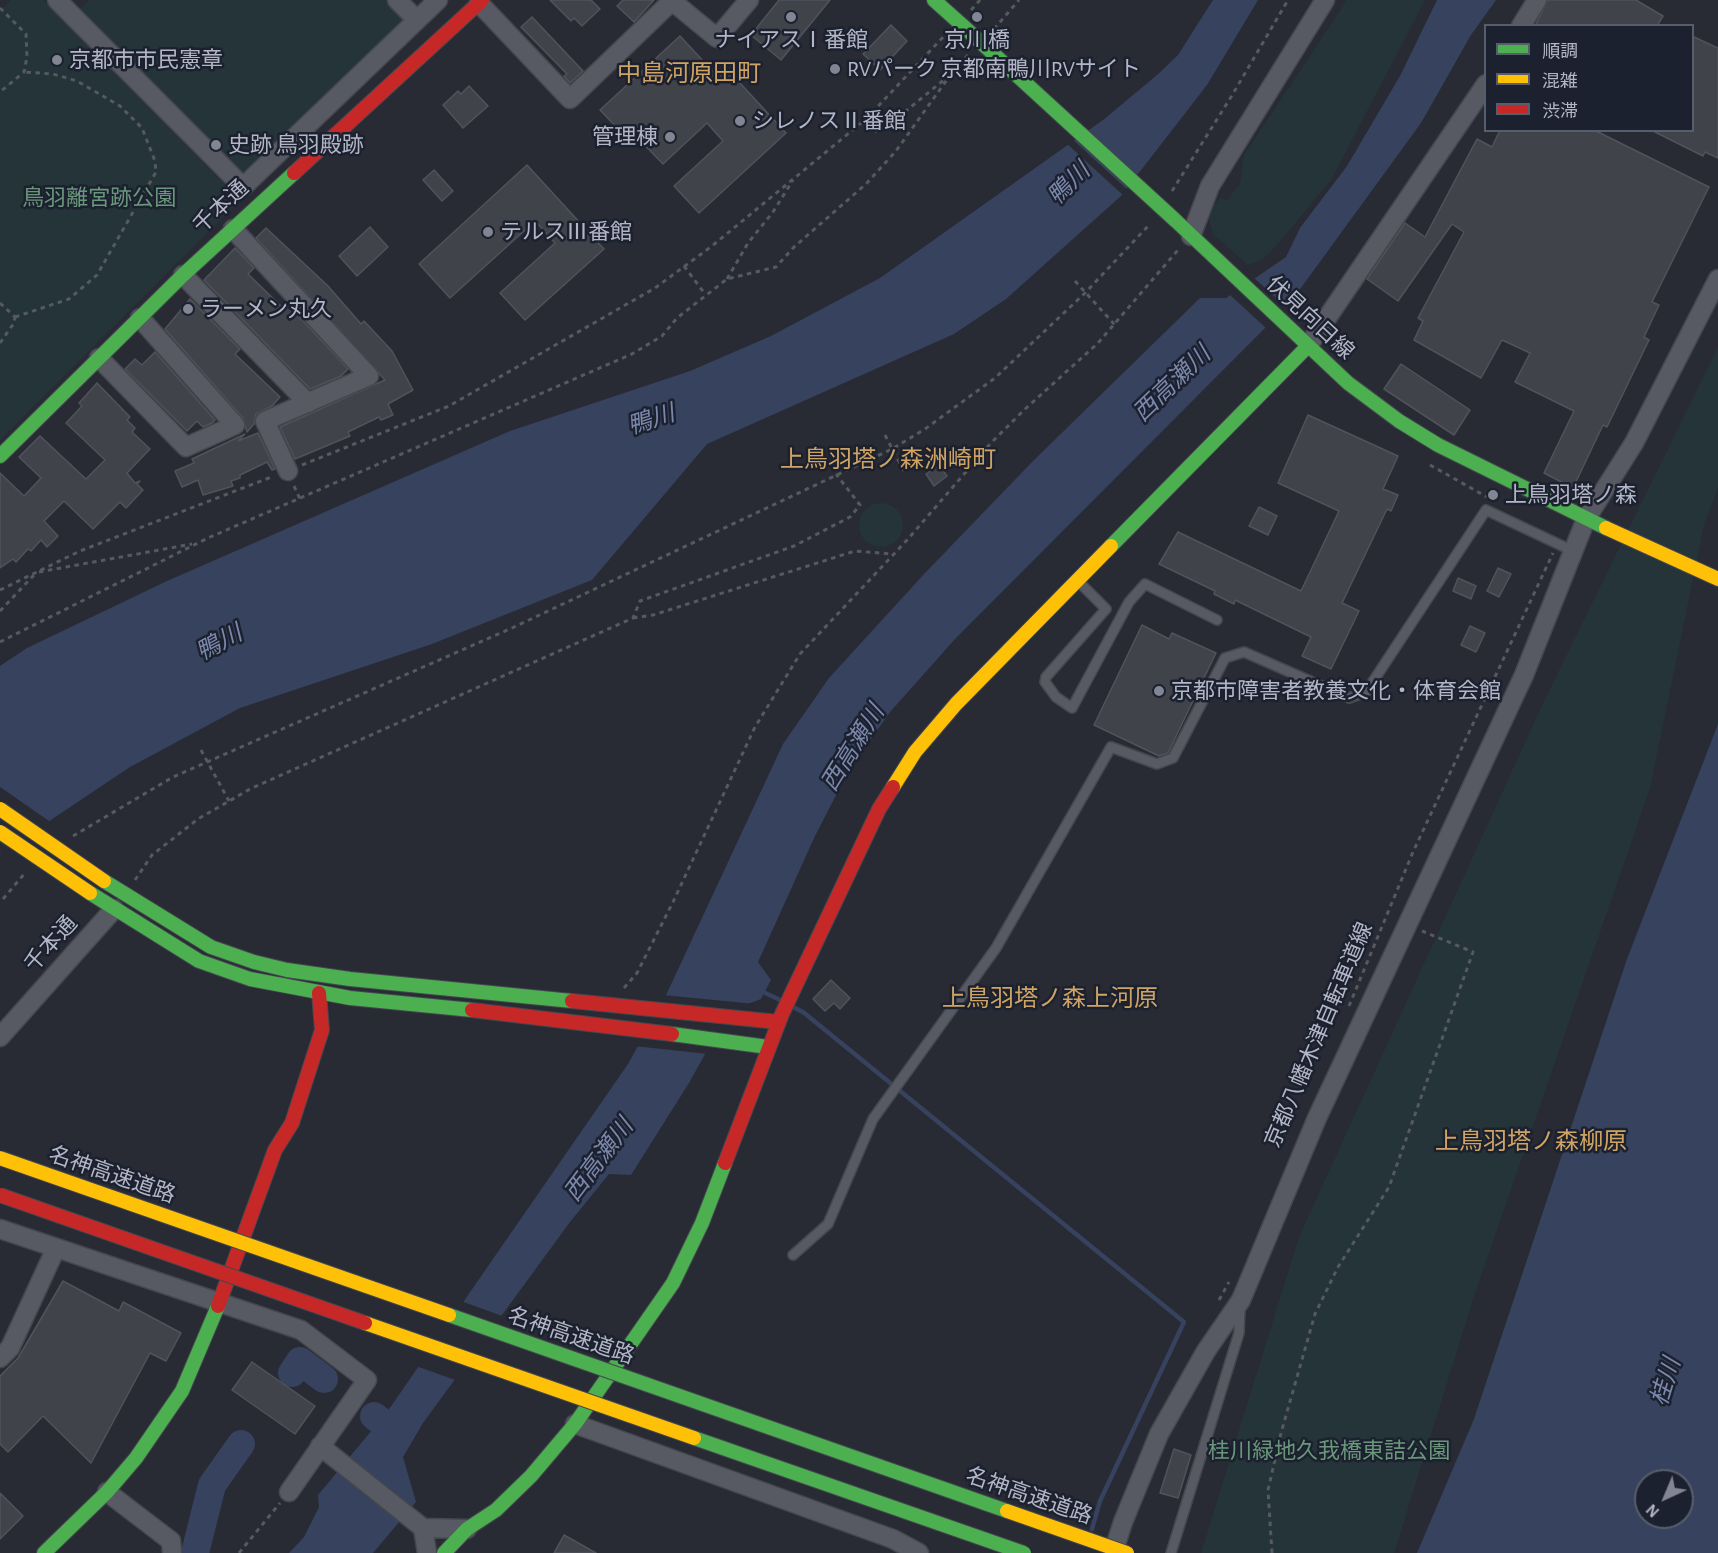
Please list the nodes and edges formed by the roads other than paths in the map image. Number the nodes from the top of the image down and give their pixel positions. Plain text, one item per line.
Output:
1 (57, 0) edge
2 (397, 0) edge
3 (438, 0) edge
4 (749, 0) edge
5 (934, 0) edge
6 (1325, 0) edge
7 (1537, 0) edge
8 (480, 2) edge
9 (417, 20) junction
10 (1522, 24) edge
11 (1484, 85) edge
12 (233, 229) junction
13 (1196, 240) junction
14 (183, 275) junction
15 (1718, 279) edge
16 (140, 318) junction
17 (1303, 341) junction
18 (99, 358) junction
19 (308, 403) junction
20 (0, 456) edge
21 (288, 471) road end
22 (1590, 521) junction
23 (1565, 547) junction
24 (1718, 579) edge
25 (1078, 581) junction
26 (1217, 620) dead end
27 (0, 809) edge
28 (0, 832) edge
29 (114, 909) junction
30 (324, 976) junction
31 (319, 993) junction
32 (591, 1001) junction
33 (588, 1022) junction
34 (778, 1022) junction
35 (0, 1037) edge
36 (768, 1047) junction
37 (295, 1068) dead end
38 (277, 1120) dead end
39 (275, 1150) junction
40 (0, 1158) edge
41 (0, 1195) edge
42 (0, 1229) edge
43 (56, 1248) junction
44 (793, 1255) dead end
45 (1241, 1300) junction
46 (219, 1303) junction
47 (0, 1358) edge
48 (575, 1424) junction
49 (320, 1446) junction
50 (107, 1492) junction
51 (289, 1492) road end
52 (423, 1528) junction
53 (467, 1529) junction
54 (44, 1553) edge
55 (172, 1553) edge
56 (427, 1553) edge
57 (444, 1553) edge
58 (920, 1553) edge
59 (1024, 1553) edge
60 (1113, 1553) edge
61 (1127, 1553) edge
62 (1171, 1553) edge

1 - 9 street
2 - 9 street
3 - 9 street
4 - 8 street
5 - 13 main road, 伏見向日線, bridge
6 - 13 street
7 - 10 street
8 - 12 main road, 千本通
11 - 17 street
12 - 14 main road, 千本通
12 - 19 street
13 - 17 main road, 伏見向日線
14 - 16 main road, 千本通
14 - 19 street
15 - 22 street
16 - 18 main road, 千本通
16 - 18 street
17 - 22 main road, 伏見向日線
17 - 25 main road
18 - 20 main road, 千本通
19 - 21 street
22 - 23 street
22 - 24 main road, 伏見向日線
23 - 44 lane
23 - 45 street
25 - 26 lane
25 - 34 main road
27 - 30 main road, bridge
28 - 29 main road, bridge
29 - 31 main road
29 - 35 street, 千本通
30 - 31 main road
30 - 32 main road
31 - 33 main road
31 - 37 main road
31 - 39 main road
32 - 33 main road
32 - 34 main road
33 - 36 main road
34 - 36 main road
36 - 48 main road
38 - 39 main road
39 - 46 main road
40 - 61 main road, 名神高速道路, bridge
41 - 59 main road, bridge
42 - 43 street
43 - 46 street
43 - 47 street
45 - 60 street
45 - 62 lane
46 - 49 street
46 - 50 main road
48 - 53 main road
48 - 58 street
49 - 51 street
49 - 52 street
50 - 54 main road
50 - 55 street
52 - 53 street
52 - 56 street
53 - 57 main road

